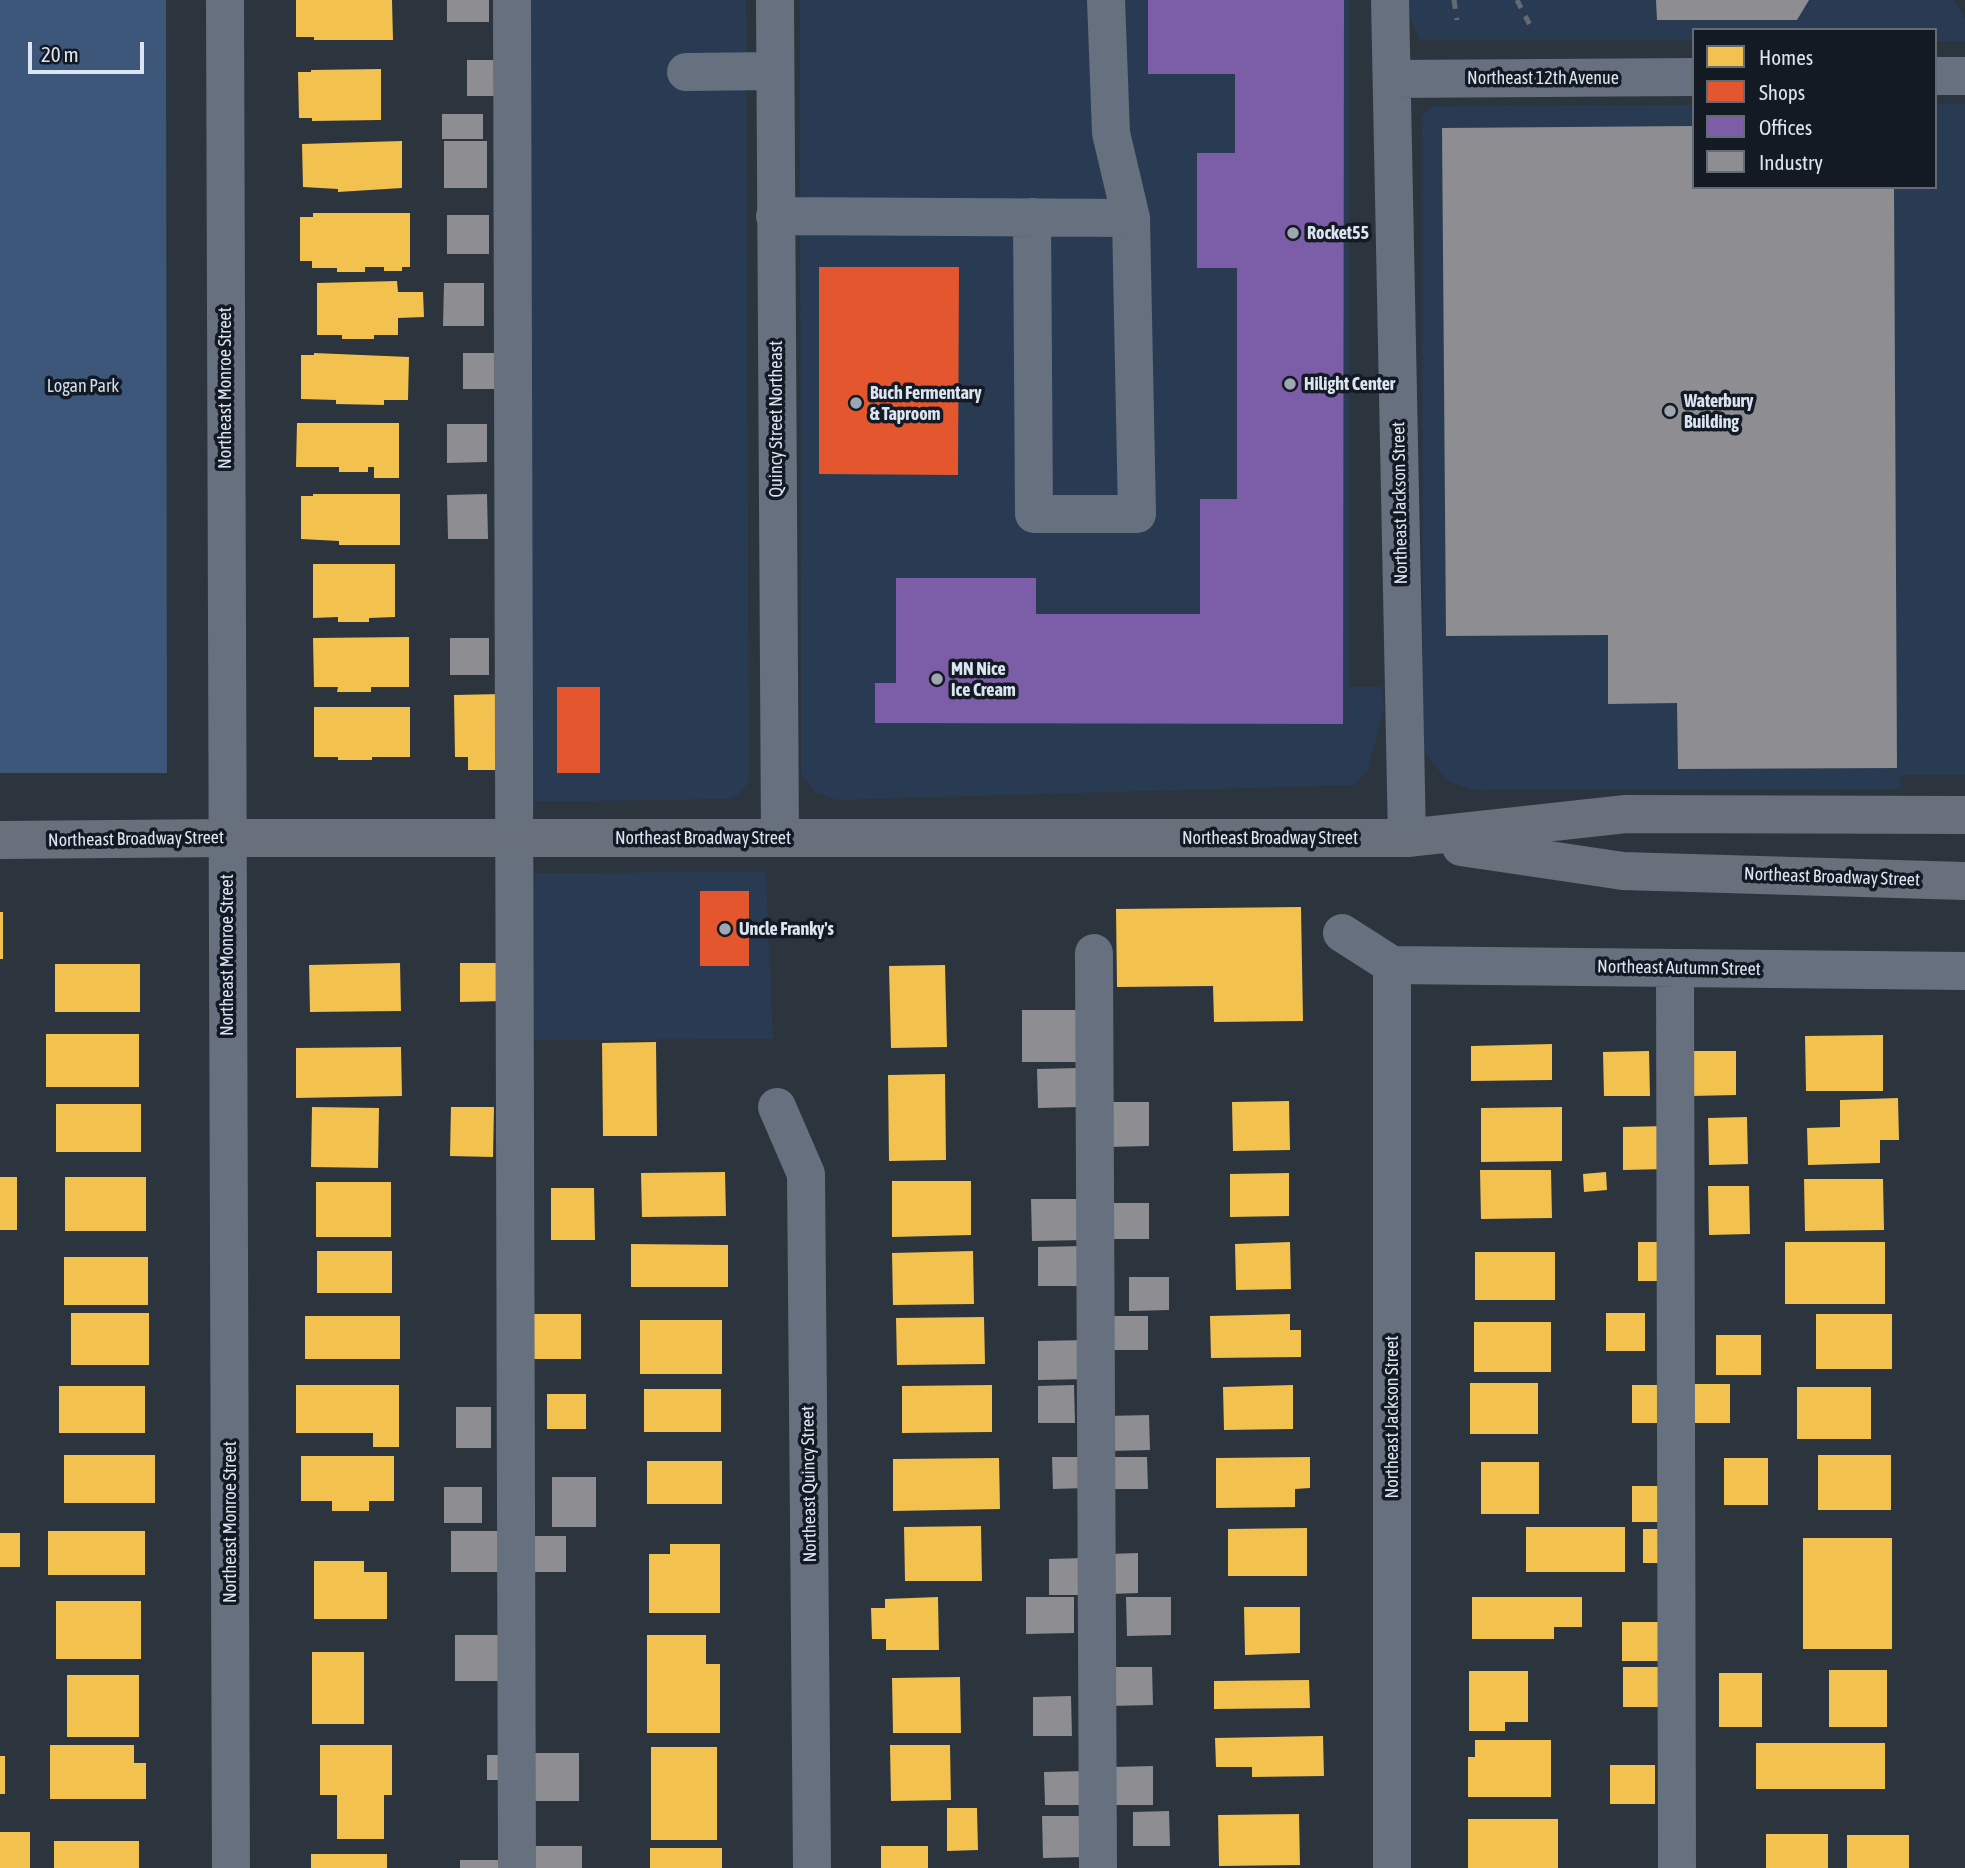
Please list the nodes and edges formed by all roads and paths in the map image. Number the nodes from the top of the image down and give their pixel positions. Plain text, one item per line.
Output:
1 (225, 0) edge
2 (512, 0) edge
3 (775, 0) edge
4 (1106, 0) edge
5 (1390, 0) edge
6 (1937, 76) edge
7 (1965, 76) edge
8 (1692, 78) edge
9 (1392, 79) junction
10 (775, 83) junction
11 (686, 84) dead end
12 (775, 216) junction
13 (1032, 217) junction
14 (1131, 218) junction
15 (1965, 815) edge
16 (226, 838) junction
17 (514, 838) junction
18 (780, 838) junction
19 (1407, 838) junction
20 (0, 840) edge
21 (1965, 881) edge
22 (1342, 933) dead end
23 (1094, 953) dead end
24 (1392, 965) junction
25 (1675, 968) junction
26 (1965, 971) edge
27 (776, 1107) dead end
28 (231, 1868) edge
29 (517, 1868) edge
30 (812, 1868) edge
31 (1098, 1868) edge
32 (1392, 1868) edge
33 (1677, 1868) edge

1 - 16 street, Northeast Monroe Street
2 - 17 street
3 - 10 street, Quincy Street Northeast
4 - 14 street
5 - 9 street, Northeast Jackson Street
6 - 7 street
8 - 9 street, Northeast 12th Avenue
9 - 19 street, Northeast Jackson Street
10 - 11 street
10 - 12 street, Quincy Street Northeast
12 - 13 street
12 - 18 street, Quincy Street Northeast
13 - 14 street
13 - 14 street
15 - 19 main road, Northeast Broadway Street
16 - 17 main road, Northeast Broadway Street
16 - 20 main road, Northeast Broadway Street
16 - 28 street, Northeast Monroe Street
17 - 18 main road, Northeast Broadway Street
17 - 29 street
18 - 19 main road, Northeast Broadway Street
19 - 21 main road, Northeast Broadway Street
22 - 24 street
23 - 31 street
24 - 25 street, Northeast Autumn Street
24 - 32 street, Northeast Jackson Street
25 - 26 street, Northeast Autumn Street
25 - 33 street
27 - 30 street, Northeast Quincy Street

